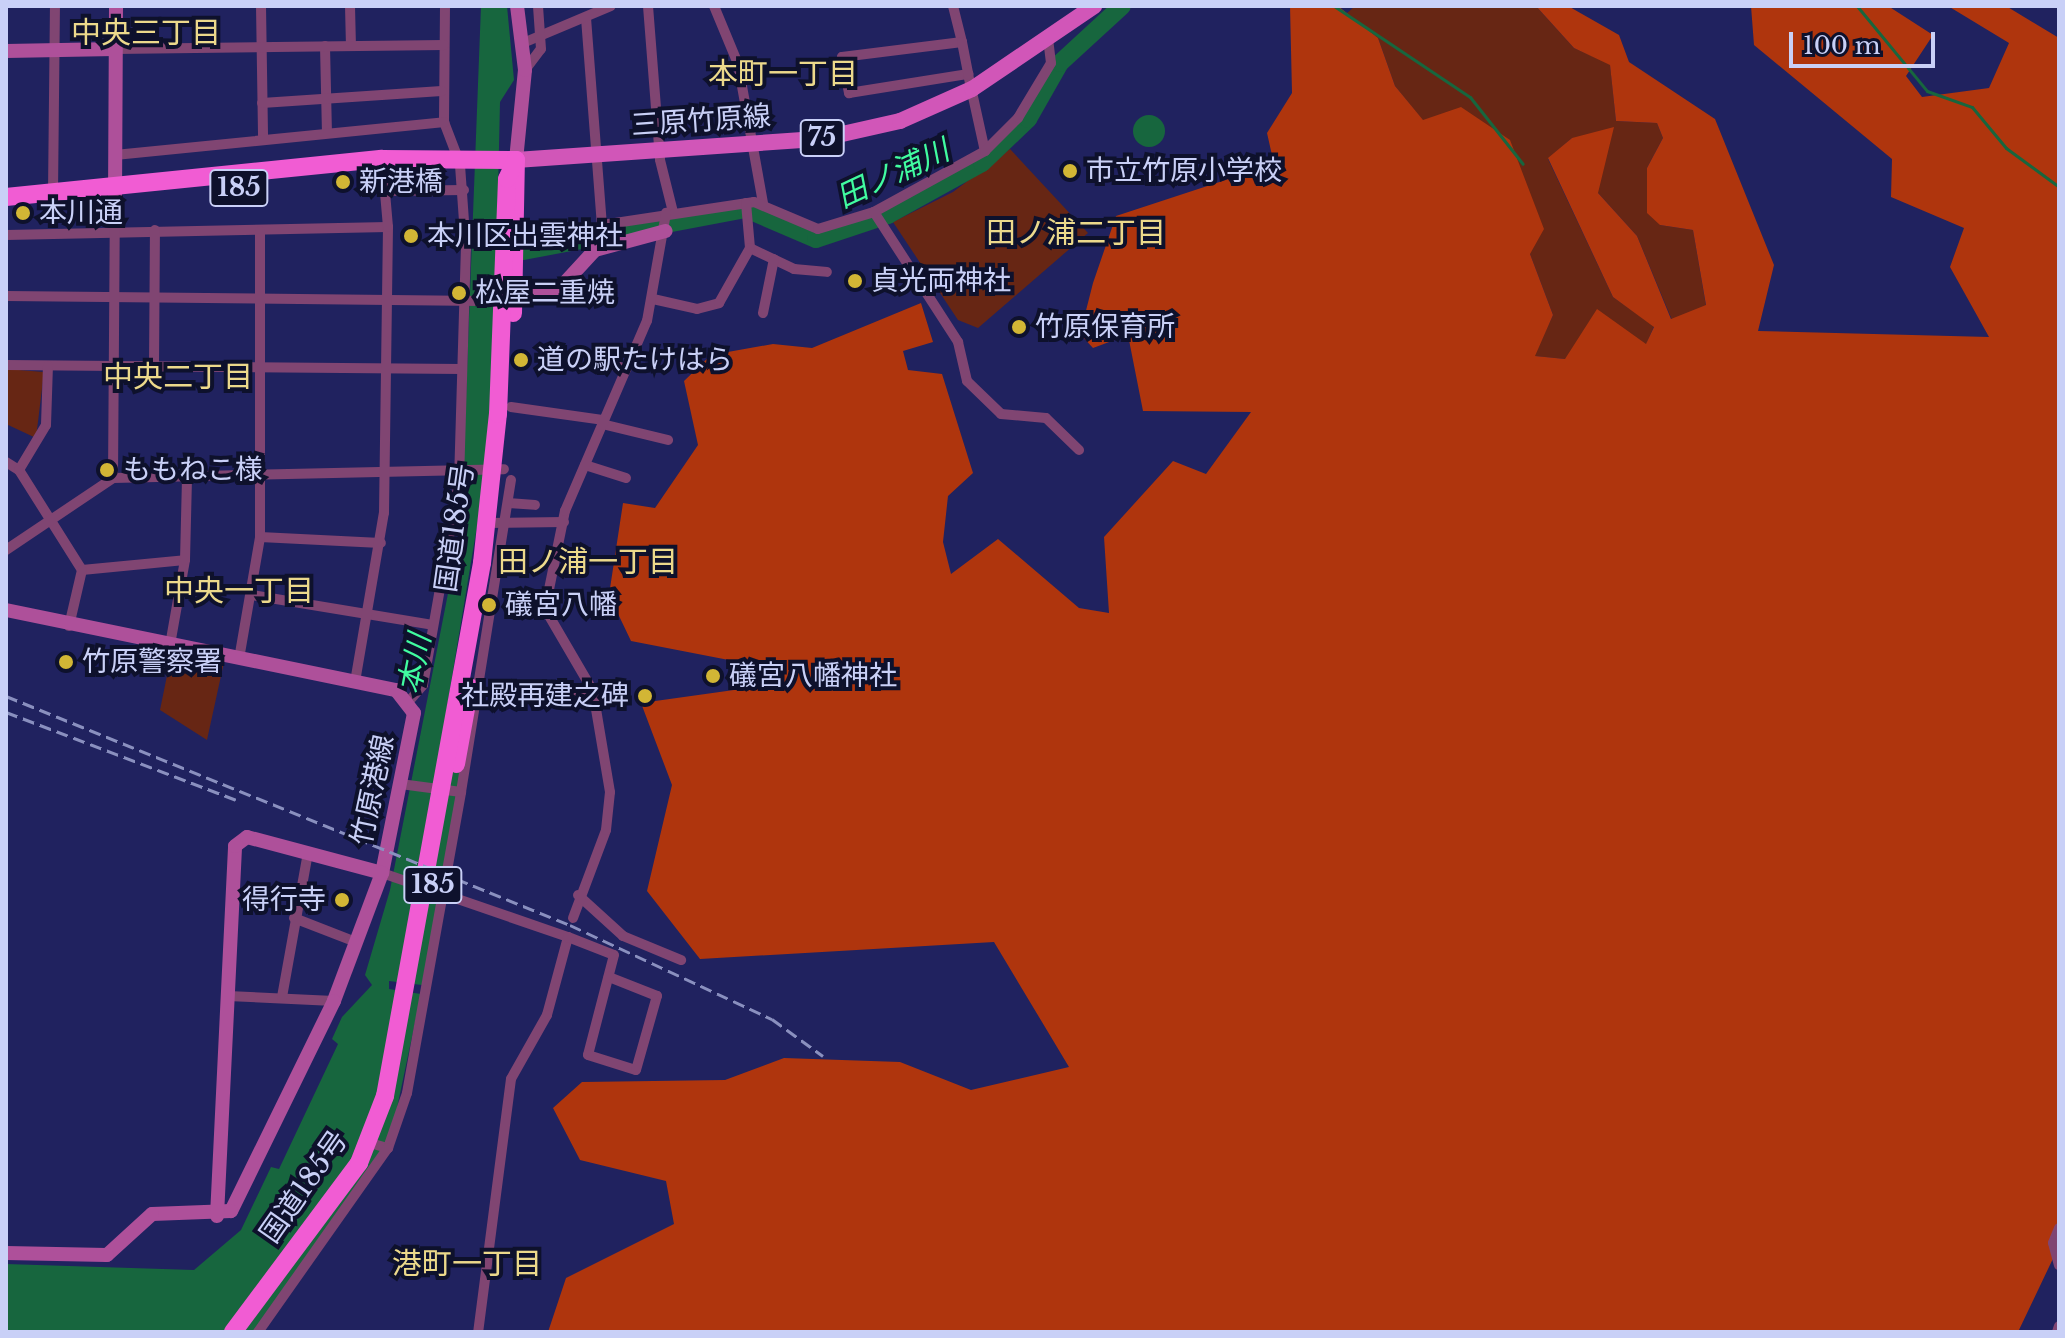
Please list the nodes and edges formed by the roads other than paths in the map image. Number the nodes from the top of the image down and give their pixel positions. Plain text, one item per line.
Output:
1 (55, 6) edge
2 (116, 6) edge
3 (261, 6) edge
4 (350, 6) edge
5 (445, 6) edge
6 (517, 6) edge
7 (538, 6) edge
8 (611, 6) edge
9 (648, 6) edge
10 (714, 6) edge
11 (953, 6) edge
12 (1094, 6) edge
13 (586, 18) junction
14 (539, 36) junction
15 (1048, 39) junction
16 (962, 42) junction
17 (523, 43) junction
18 (444, 45) junction
19 (261, 46) junction
20 (325, 46) junction
21 (351, 46) junction
22 (115, 49) junction
23 (54, 50) junction
24 (6, 51) edge
25 (525, 70) junction
26 (970, 82) junction
27 (442, 91) junction
28 (326, 99) junction
29 (262, 103) junction
30 (444, 122) junction
31 (327, 133) junction
32 (263, 140) junction
33 (755, 143) junction
34 (659, 149) junction
35 (985, 151) junction
36 (597, 154) junction
37 (115, 155) junction
38 (464, 160) junction
39 (505, 160) junction
40 (383, 164) junction
41 (464, 190) junction
42 (386, 191) junction
43 (53, 193) junction
44 (115, 193) junction
45 (6, 197) edge
46 (746, 203) junction
47 (763, 203) junction
48 (6, 209) edge
49 (877, 216) junction
50 (667, 220) junction
51 (388, 227) junction
52 (113, 230) junction
53 (155, 230) junction
54 (260, 231) junction
55 (6, 235) edge
56 (750, 248) junction
57 (774, 259) junction
58 (827, 272) dead end
59 (6, 296) edge
60 (154, 296) junction
61 (112, 297) junction
62 (260, 298) junction
63 (386, 298) junction
64 (468, 299) junction
65 (653, 299) junction
66 (504, 300) junction
67 (763, 313) dead end
68 (590, 358) dead end
69 (6, 365) edge
70 (48, 366) junction
71 (112, 366) junction
72 (154, 367) junction
73 (386, 367) junction
74 (260, 368) junction
75 (462, 369) junction
76 (626, 369) junction
77 (511, 407) junction
78 (603, 422) junction
79 (668, 440) dead end
80 (1079, 450) dead end
81 (6, 462) edge
82 (585, 465) junction
83 (461, 468) junction
84 (19, 470) junction
85 (498, 471) junction
86 (384, 472) junction
87 (261, 476) junction
88 (113, 478) junction
89 (626, 478) dead end
90 (187, 479) junction
91 (508, 503) junction
92 (535, 505) dead end
93 (50, 522) junction
94 (564, 522) junction
95 (497, 523) junction
96 (260, 537) junction
97 (381, 543) junction
98 (6, 550) edge
99 (185, 560) junction
100 (82, 570) junction
101 (252, 595) junction
102 (6, 610) edge
103 (369, 616) junction
104 (433, 625) junction
105 (69, 626) junction
106 (170, 645) junction
107 (239, 659) junction
108 (355, 682) junction
109 (593, 691) junction
110 (474, 692) junction
111 (410, 700) junction
112 (460, 715) junction
113 (404, 784) junction
114 (459, 792) junction
115 (308, 852) junction
116 (387, 876) junction
117 (578, 895) junction
118 (441, 896) junction
119 (294, 918) junction
120 (573, 918) dead end
121 (568, 937) junction
122 (356, 942) junction
123 (681, 960) dead end
124 (609, 977) junction
125 (228, 996) junction
126 (282, 997) junction
127 (334, 1001) junction
128 (381, 1146) junction
129 (217, 1216) junction
130 (2059, 1228) edge
131 (6, 1253) edge
132 (2059, 1265) edge
133 (2059, 1326) edge
134 (233, 1332) edge
135 (246, 1332) edge
136 (258, 1332) edge
137 (478, 1332) edge
138 (2057, 1332) edge

1 - 23 street
2 - 22 street
3 - 19 street
4 - 21 street
5 - 18 street
6 - 17 street
7 - 14 street
8 - 13 street
9 - 34 street
10 - 33 street
11 - 16 street
12 - 15 main road, 三原竹原線 / 75
13 - 14 street
13 - 36 street
14 - 17 street
14 - 25 street
15 - 26 main road, 三原竹原線 / 75
15 - 35 street
16 - 26 street
16 - 26 street
17 - 25 street
18 - 21 street
18 - 27 street
19 - 20 street
19 - 22 street
19 - 29 street
20 - 21 street
20 - 28 street
22 - 23 street
22 - 37 street
23 - 24 street
23 - 43 street
25 - 39 street
26 - 33 main road, 三原竹原線 / 75
26 - 35 street
27 - 28 street
27 - 30 street
28 - 29 street
28 - 31 street
29 - 32 street
30 - 31 street
30 - 38 street
31 - 32 street
32 - 37 street
33 - 34 main road, 三原竹原線 / 75
33 - 47 street
34 - 36 main road, 三原竹原線 / 75
34 - 50 street
35 - 49 street
36 - 39 main road, 三原竹原線 / 75
36 - 50 street
37 - 44 street
38 - 39 highway, 185
38 - 40 highway, 185
38 - 41 street
39 - 66 highway, 国道185号 / 185
40 - 42 street
40 - 44 highway, 185
41 - 42 street
41 - 64 street
42 - 51 street
43 - 44 highway, 185
43 - 45 highway, 185
44 - 48 highway, 185
44 - 52 street
46 - 47 street
46 - 50 street
46 - 56 street
47 - 49 street
49 - 80 street
50 - 65 street
50 - 66 street
51 - 54 street
51 - 63 street
52 - 53 street
52 - 55 street
52 - 61 street
53 - 54 street
53 - 60 street
54 - 62 street
56 - 57 street
56 - 65 street
57 - 58 street
57 - 67 street
59 - 61 street
60 - 61 street
60 - 62 street
60 - 72 street
61 - 71 street
62 - 63 street
62 - 74 street
63 - 64 street
63 - 73 street
64 - 66 street
64 - 75 street
65 - 76 street
66 - 77 highway, 国道185号 / 185
66 - 85 highway, 国道185号 / 185
68 - 76 street
69 - 70 street
70 - 71 street
70 - 84 street
71 - 72 street
71 - 88 street
72 - 74 street
73 - 74 street
73 - 75 street
73 - 86 street
74 - 87 street
75 - 83 street
76 - 78 street
77 - 78 street
77 - 85 highway, 国道185号 / 185
78 - 79 street
78 - 82 street
81 - 84 street
82 - 89 street
82 - 94 street
83 - 85 street
83 - 86 street
83 - 104 street
84 - 93 street
85 - 91 street
85 - 95 highway, 国道185号 / 185
86 - 87 street
86 - 97 street
87 - 90 street
87 - 96 street
88 - 90 street
88 - 93 street
90 - 99 street
91 - 92 street
91 - 95 street
93 - 98 street
93 - 100 street
94 - 95 street
94 - 109 street
95 - 110 highway, 国道185号 / 185
95 - 112 highway, 国道185号 / 185
96 - 97 street
96 - 101 street
97 - 103 street
99 - 100 street
99 - 106 street
100 - 105 street
101 - 103 street
101 - 107 street
102 - 105 street, 竹原港線
103 - 104 street
103 - 108 street
104 - 111 street
105 - 106 street, 竹原港線
106 - 107 street, 竹原港線
107 - 108 street, 竹原港線
108 - 111 street, 竹原港線
109 - 110 street
109 - 117 street
110 - 112 highway, 国道185号 / 185
110 - 114 street
111 - 113 street, 竹原港線
112 - 128 highway, 国道185号 / 185
113 - 114 street
113 - 116 street, 竹原港線
114 - 118 street
115 - 116 street
115 - 119 street
115 - 125 street
116 - 118 street
116 - 122 street, 竹原港線
117 - 120 street
117 - 123 street
118 - 121 street
118 - 128 street
119 - 122 street
119 - 126 street
121 - 124 street
121 - 137 street
122 - 127 street, 竹原港線
124 - 124 street
125 - 126 street
125 - 129 street
126 - 127 street
127 - 129 street, 竹原港線
128 - 134 highway, 国道185号 / 185
128 - 135 highway, 国道185号 / 185
128 - 136 street
129 - 131 street
130 - 132 street
133 - 138 street

